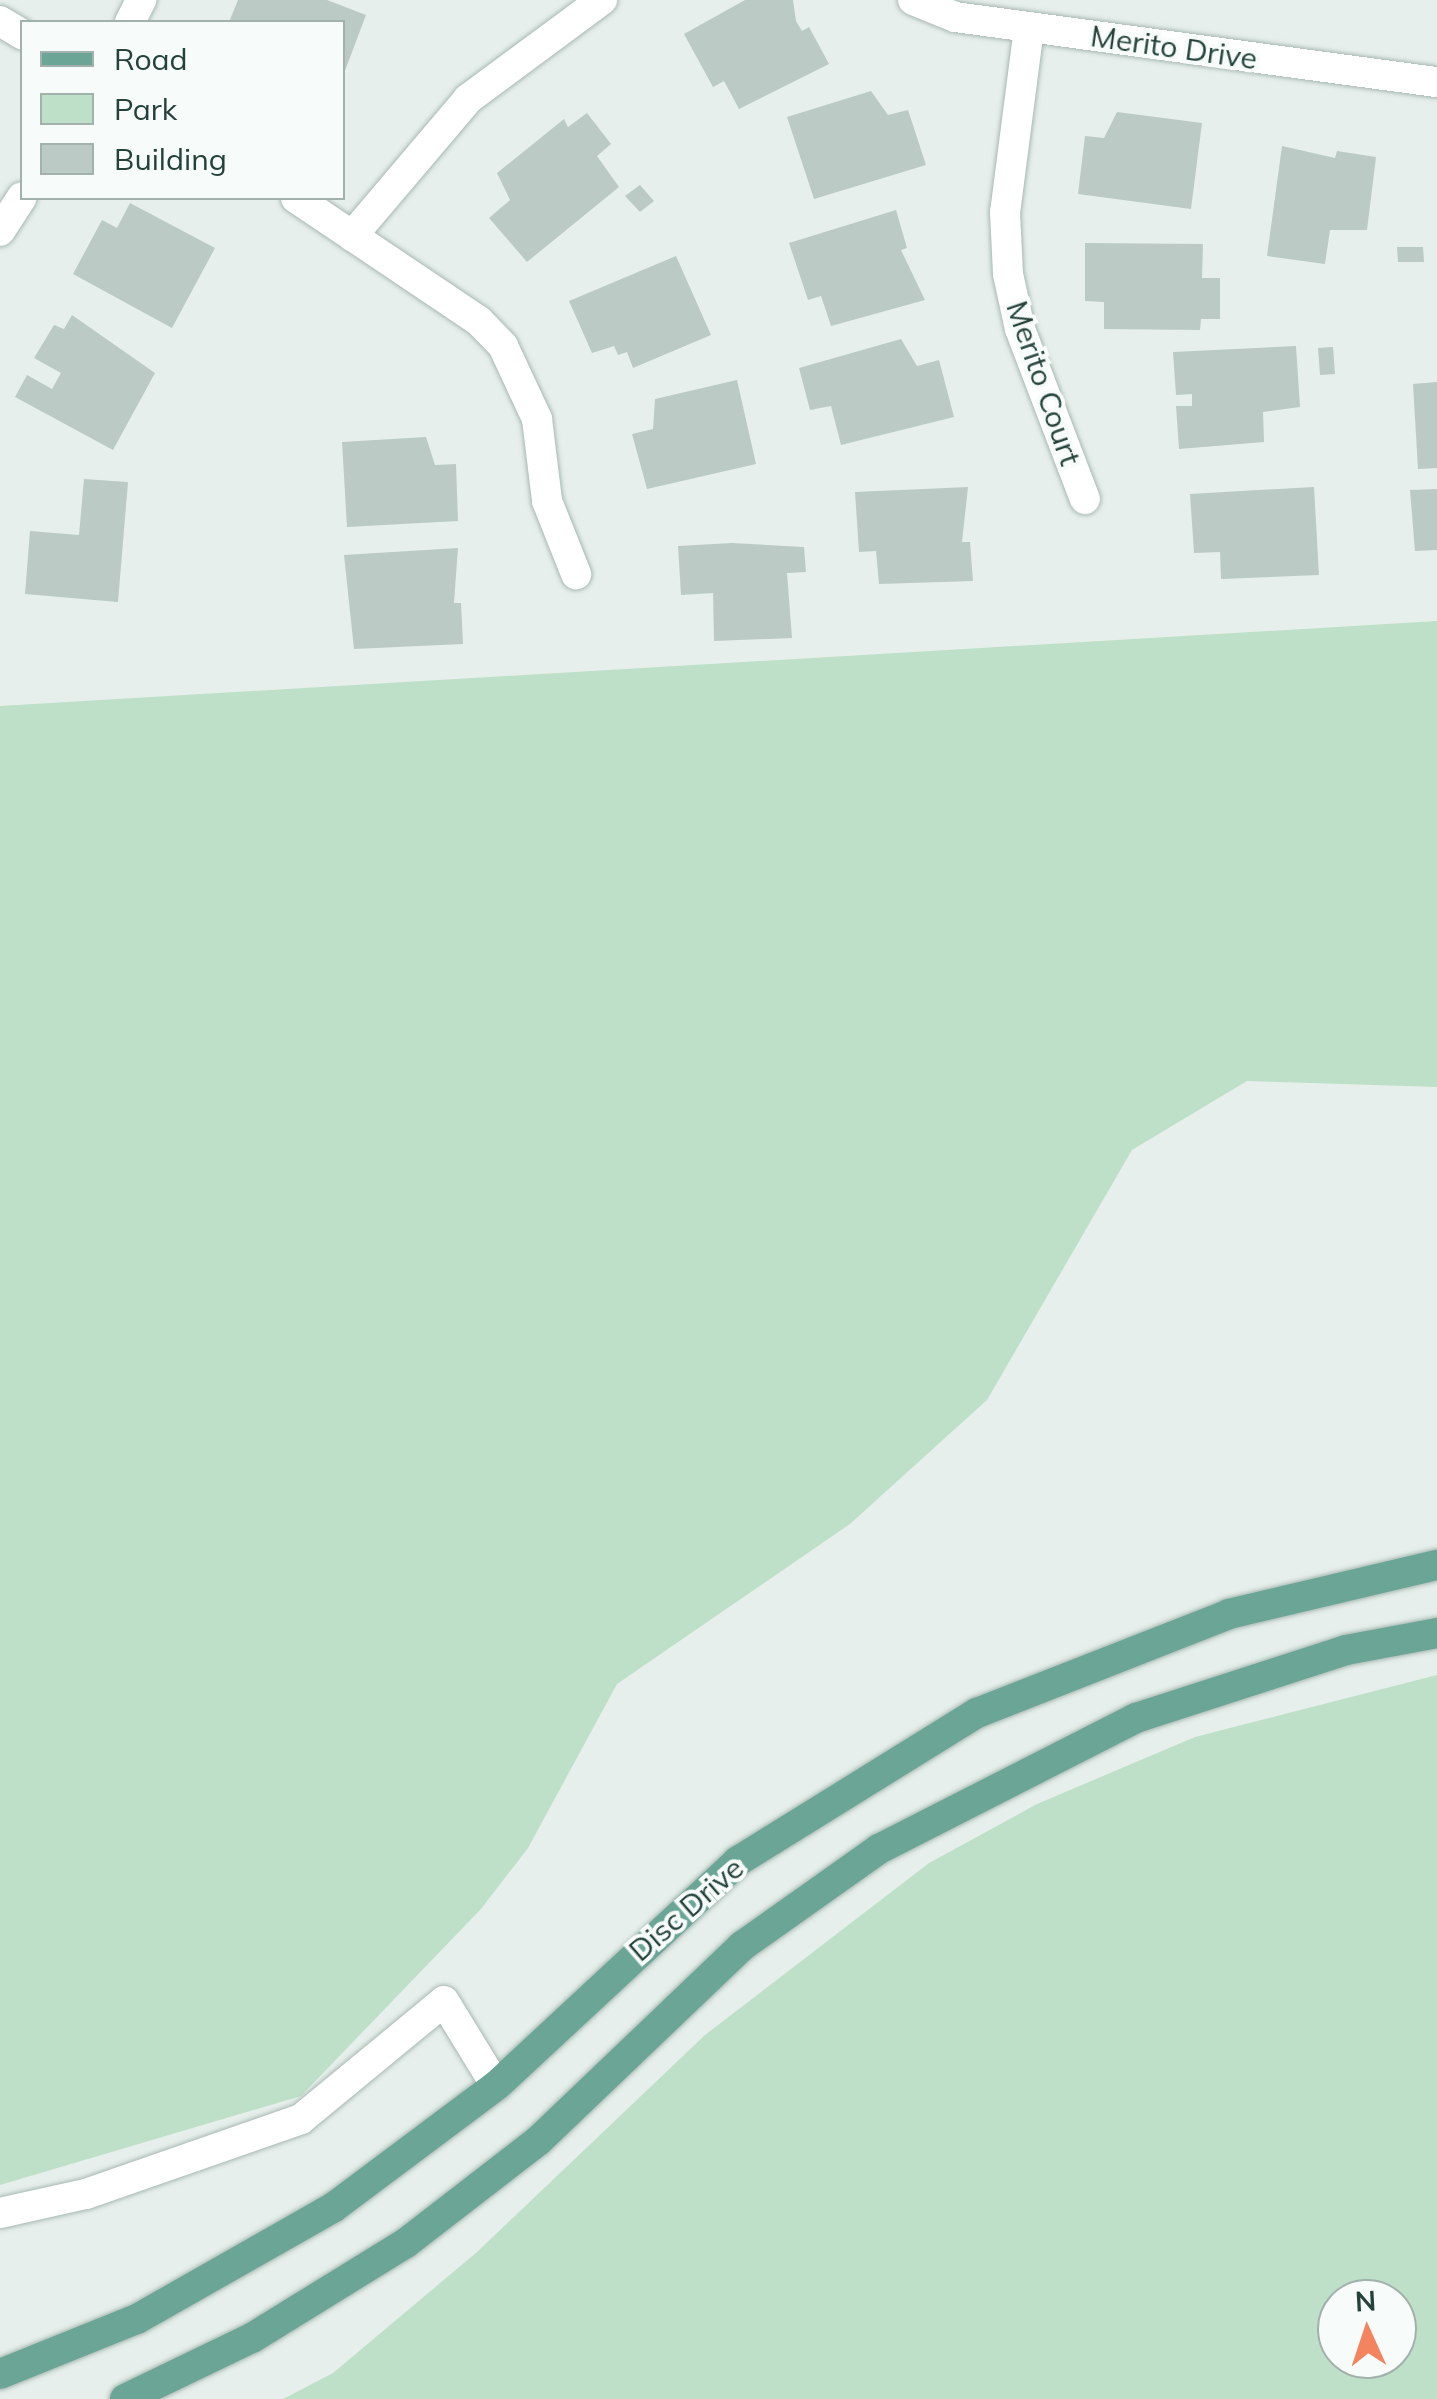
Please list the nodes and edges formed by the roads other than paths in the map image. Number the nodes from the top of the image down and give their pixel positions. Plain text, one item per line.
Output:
1 (602, 0) edge
2 (913, 0) edge
3 (1029, 28) junction
4 (1437, 82) edge
5 (20, 200) edge
6 (299, 200) edge
7 (0, 232) edge
8 (352, 236) junction
9 (1085, 499) dead end
10 (576, 574) dead end
11 (1437, 1565) edge
12 (1437, 1633) edge
13 (496, 2086) junction
14 (0, 2213) edge
15 (0, 2374) edge
16 (124, 2399) edge

1 - 8 street
2 - 3 street, Merito Drive
3 - 4 street, Merito Drive
3 - 9 street, Merito Court
5 - 7 street
6 - 8 street
8 - 10 street
11 - 13 main road, Disc Drive
12 - 16 main road
13 - 14 street
13 - 15 main road, Disc Drive

